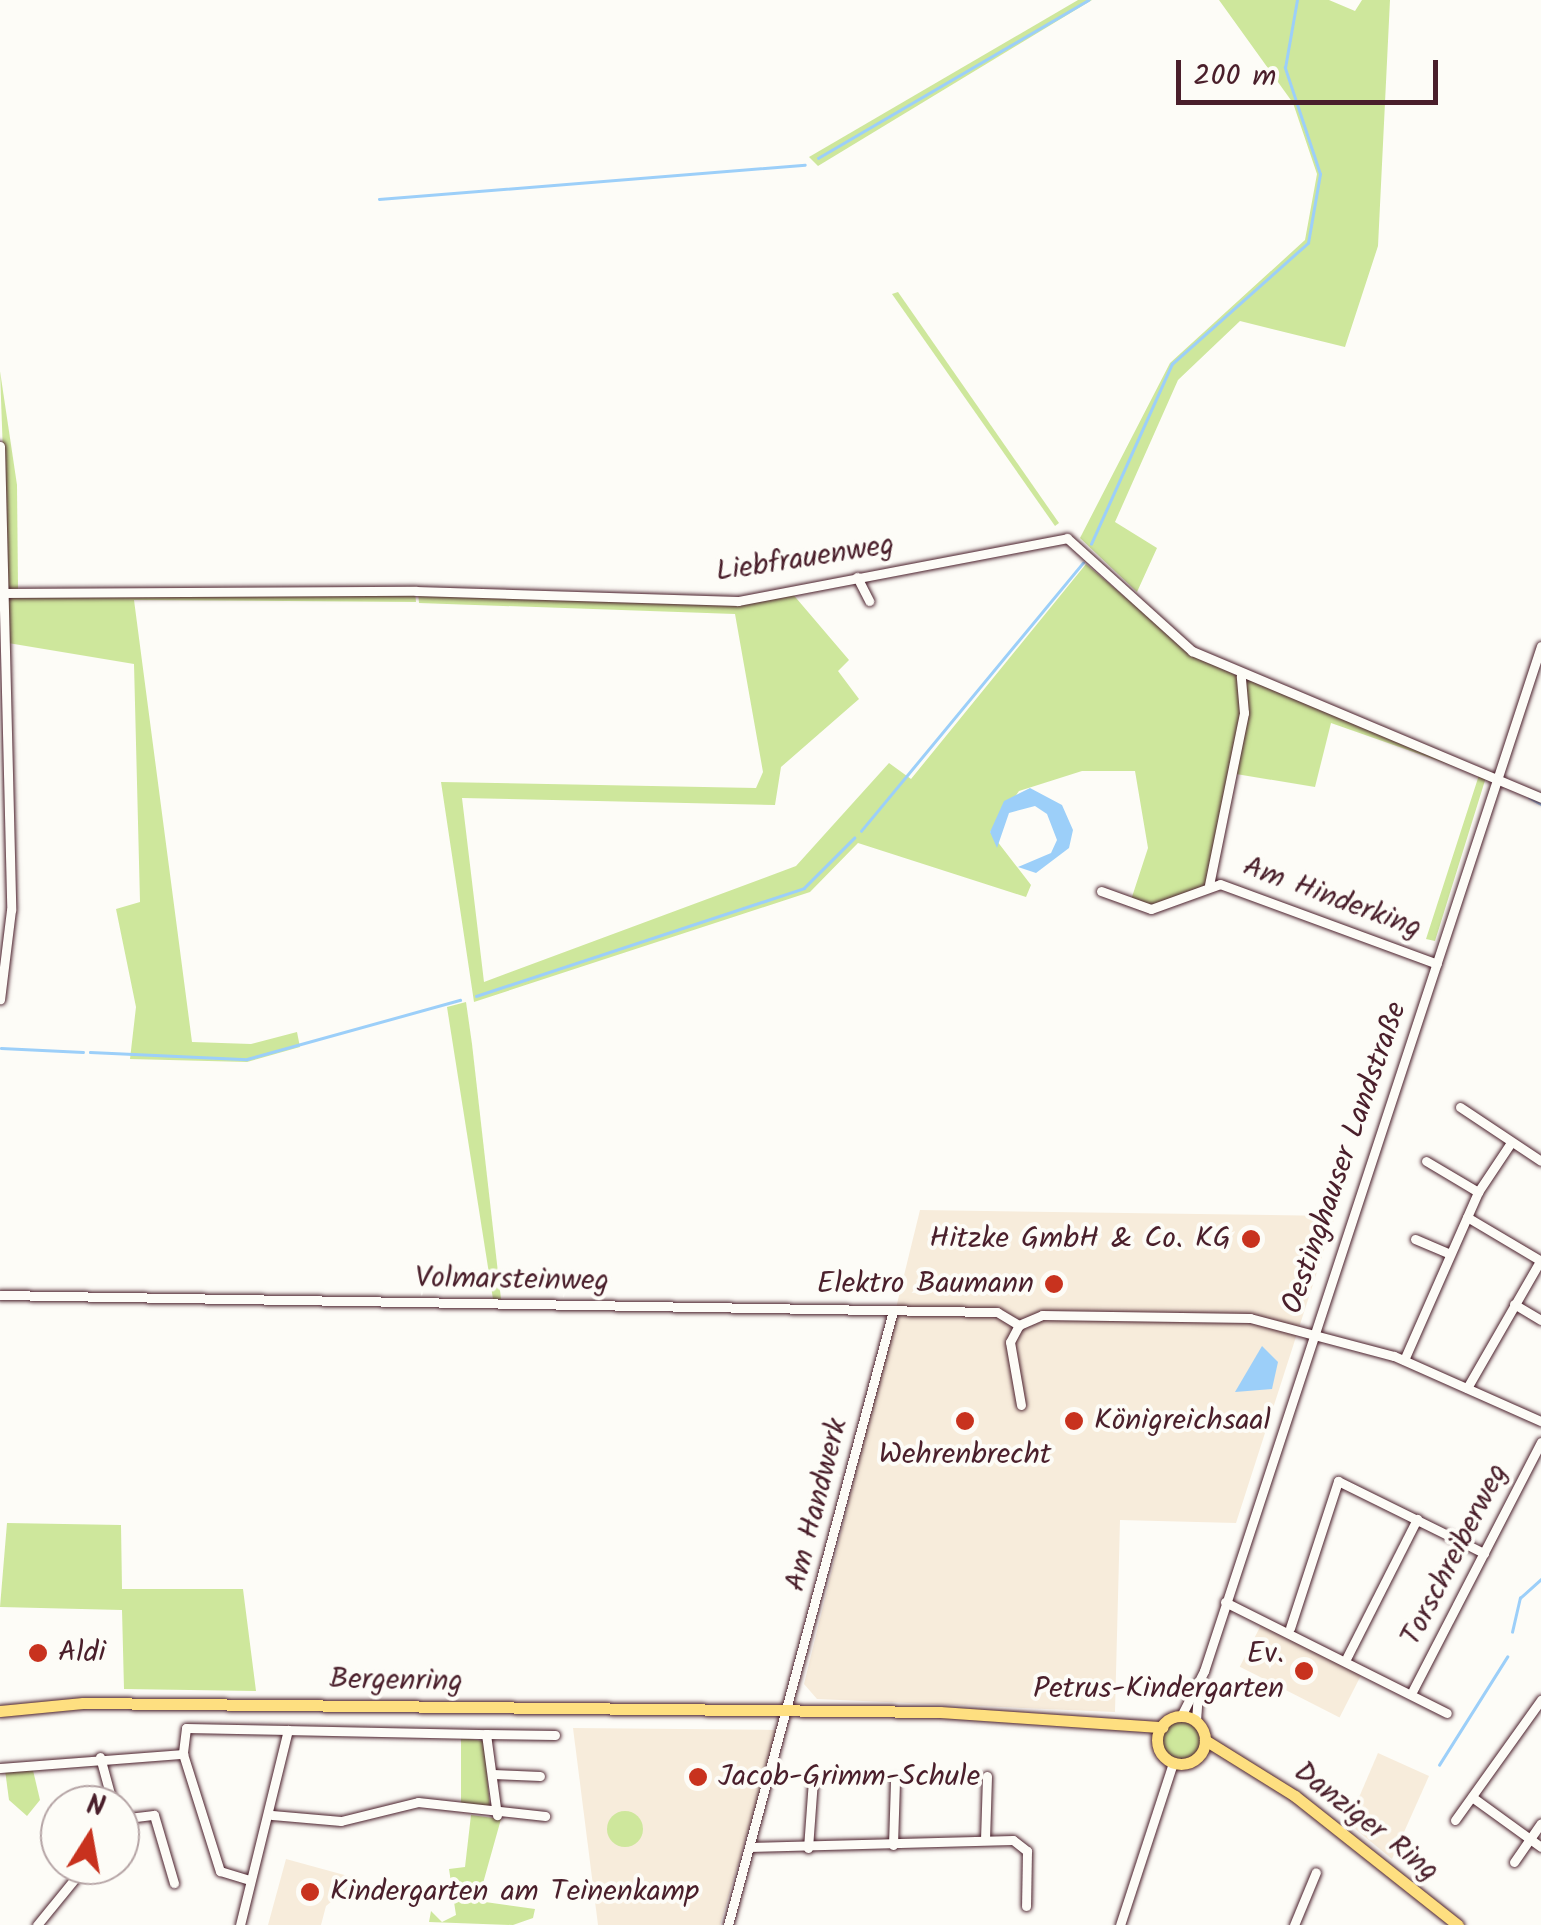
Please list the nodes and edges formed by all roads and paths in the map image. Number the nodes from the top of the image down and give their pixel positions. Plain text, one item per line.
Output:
1 (0, 446) edge
2 (857, 578) junction
3 (3, 593) edge
4 (869, 601) dead end
5 (1541, 646) edge
6 (1241, 676) junction
7 (1499, 774) junction
8 (1541, 798) edge
9 (1209, 885) junction
10 (1101, 892) dead end
11 (1436, 964) junction
12 (0, 999) edge
13 (1460, 1107) dead end
14 (1510, 1144) junction
15 (1541, 1161) edge
16 (1426, 1162) dead end
17 (1478, 1192) junction
18 (1466, 1217) junction
19 (1415, 1239) dead end
20 (1450, 1254) junction
21 (1540, 1261) edge
22 (0, 1295) edge
23 (1514, 1304) junction
24 (893, 1311) junction
25 (1541, 1320) edge
26 (1019, 1325) junction
27 (1312, 1333) junction
28 (1404, 1360) junction
29 (1467, 1388) junction
30 (1021, 1405) dead end
31 (1541, 1421) edge
32 (1541, 1442) edge
33 (1417, 1520) junction
34 (1484, 1552) junction
35 (1226, 1602) junction
36 (1290, 1628) junction
37 (1347, 1657) junction
38 (1198, 1688) junction
39 (1413, 1690) junction
40 (1541, 1700) edge
41 (0, 1710) edge
42 (791, 1712) junction
43 (1447, 1713) dead end
44 (1181, 1716) junction
45 (1196, 1721) junction
46 (1124, 1726) junction
47 (1162, 1726) junction
48 (288, 1730) junction
49 (486, 1734) junction
50 (555, 1734) dead end
51 (1206, 1740) junction
52 (1157, 1742) junction
53 (182, 1754) junction
54 (1201, 1754) junction
55 (100, 1757) junction
56 (1240, 1762) junction
57 (1173, 1763) junction
58 (0, 1768) edge
59 (493, 1774) junction
60 (540, 1776) dead end
61 (987, 1776) dead end
62 (813, 1780) dead end
63 (895, 1780) dead end
64 (108, 1785) edge
65 (1472, 1797) junction
66 (272, 1815) junction
67 (497, 1815) junction
68 (545, 1816) dead end
69 (140, 1817) edge
70 (1455, 1820) dead end
71 (1541, 1824) edge
72 (1530, 1839) junction
73 (985, 1840) junction
74 (892, 1845) junction
75 (749, 1847) junction
76 (1541, 1847) edge
77 (808, 1848) junction
78 (1514, 1862) dead end
79 (1316, 1872) dead end
80 (248, 1880) junction
81 (174, 1884) dead end
82 (70, 1885) edge
83 (1026, 1906) dead end
84 (37, 1925) edge
85 (240, 1925) edge
86 (728, 1925) edge
87 (1120, 1925) edge
88 (1294, 1925) edge
89 (1458, 1925) edge

1 - 3 street
2 - 3 street, Liebfrauenweg
2 - 4 street
2 - 6 street, Liebfrauenweg
3 - 12 street
5 - 7 street, Oestinghauser Landstraße
6 - 7 street, Liebfrauenweg
6 - 9 street, Am Hinderking
7 - 8 street, Liebfrauenweg
7 - 11 street, Oestinghauser Landstraße
9 - 10 street, Am Hinderking
9 - 11 street, Am Hinderking
11 - 27 street, Oestinghauser Landstraße
13 - 14 street
14 - 15 street
14 - 17 street
16 - 17 street
17 - 18 street
18 - 20 street
18 - 21 street
19 - 20 street
20 - 28 street
21 - 23 street
22 - 24 street, Volmarsteinweg
23 - 25 street
23 - 29 street
24 - 26 street, Volmarsteinweg
24 - 42 street, Am Handwerk
26 - 27 street, Volmarsteinweg
26 - 30 street
27 - 28 street, Volmarsteinweg
27 - 35 street, Oestinghauser Landstraße
28 - 29 street, Volmarsteinweg
29 - 31 street, Volmarsteinweg
32 - 34 street, Torschreiberweg
33 - 34 street
33 - 36 street
33 - 37 street
34 - 39 street, Torschreiberweg
35 - 36 street, Torschreiberweg
35 - 38 street, Oestinghauser Landstraße
36 - 37 street, Torschreiberweg
37 - 39 street, Torschreiberweg
38 - 44 street, Oestinghauser Landstraße
38 - 45 street, Oestinghauser Landstraße
39 - 43 street, Torschreiberweg
40 - 65 street
41 - 42 main road, Bergenring
42 - 46 main road, Bergenring
42 - 75 street, Am Handwerk
44 - 45 main road
44 - 47 main road
45 - 51 main road
46 - 47 main road
46 - 52 main road
47 - 52 main road
48 - 49 street
48 - 53 street
48 - 66 street
49 - 50 street
49 - 59 street
51 - 54 main road
51 - 56 main road, Danziger Ring
52 - 57 main road
53 - 55 street
53 - 80 street
54 - 56 main road, Danziger Ring
54 - 57 main road
55 - 58 street
55 - 64 street
56 - 89 main road, Danziger Ring
57 - 87 street
59 - 60 street
59 - 67 street
61 - 73 street
62 - 77 street
63 - 74 street
65 - 70 street
65 - 72 street
66 - 67 street
66 - 80 street
67 - 68 street
69 - 81 street
71 - 72 street
72 - 76 street
72 - 78 street
73 - 74 street
73 - 83 street
74 - 77 street
75 - 77 street
75 - 86 street, Am Handwerk
79 - 88 street
80 - 85 street
82 - 84 street

